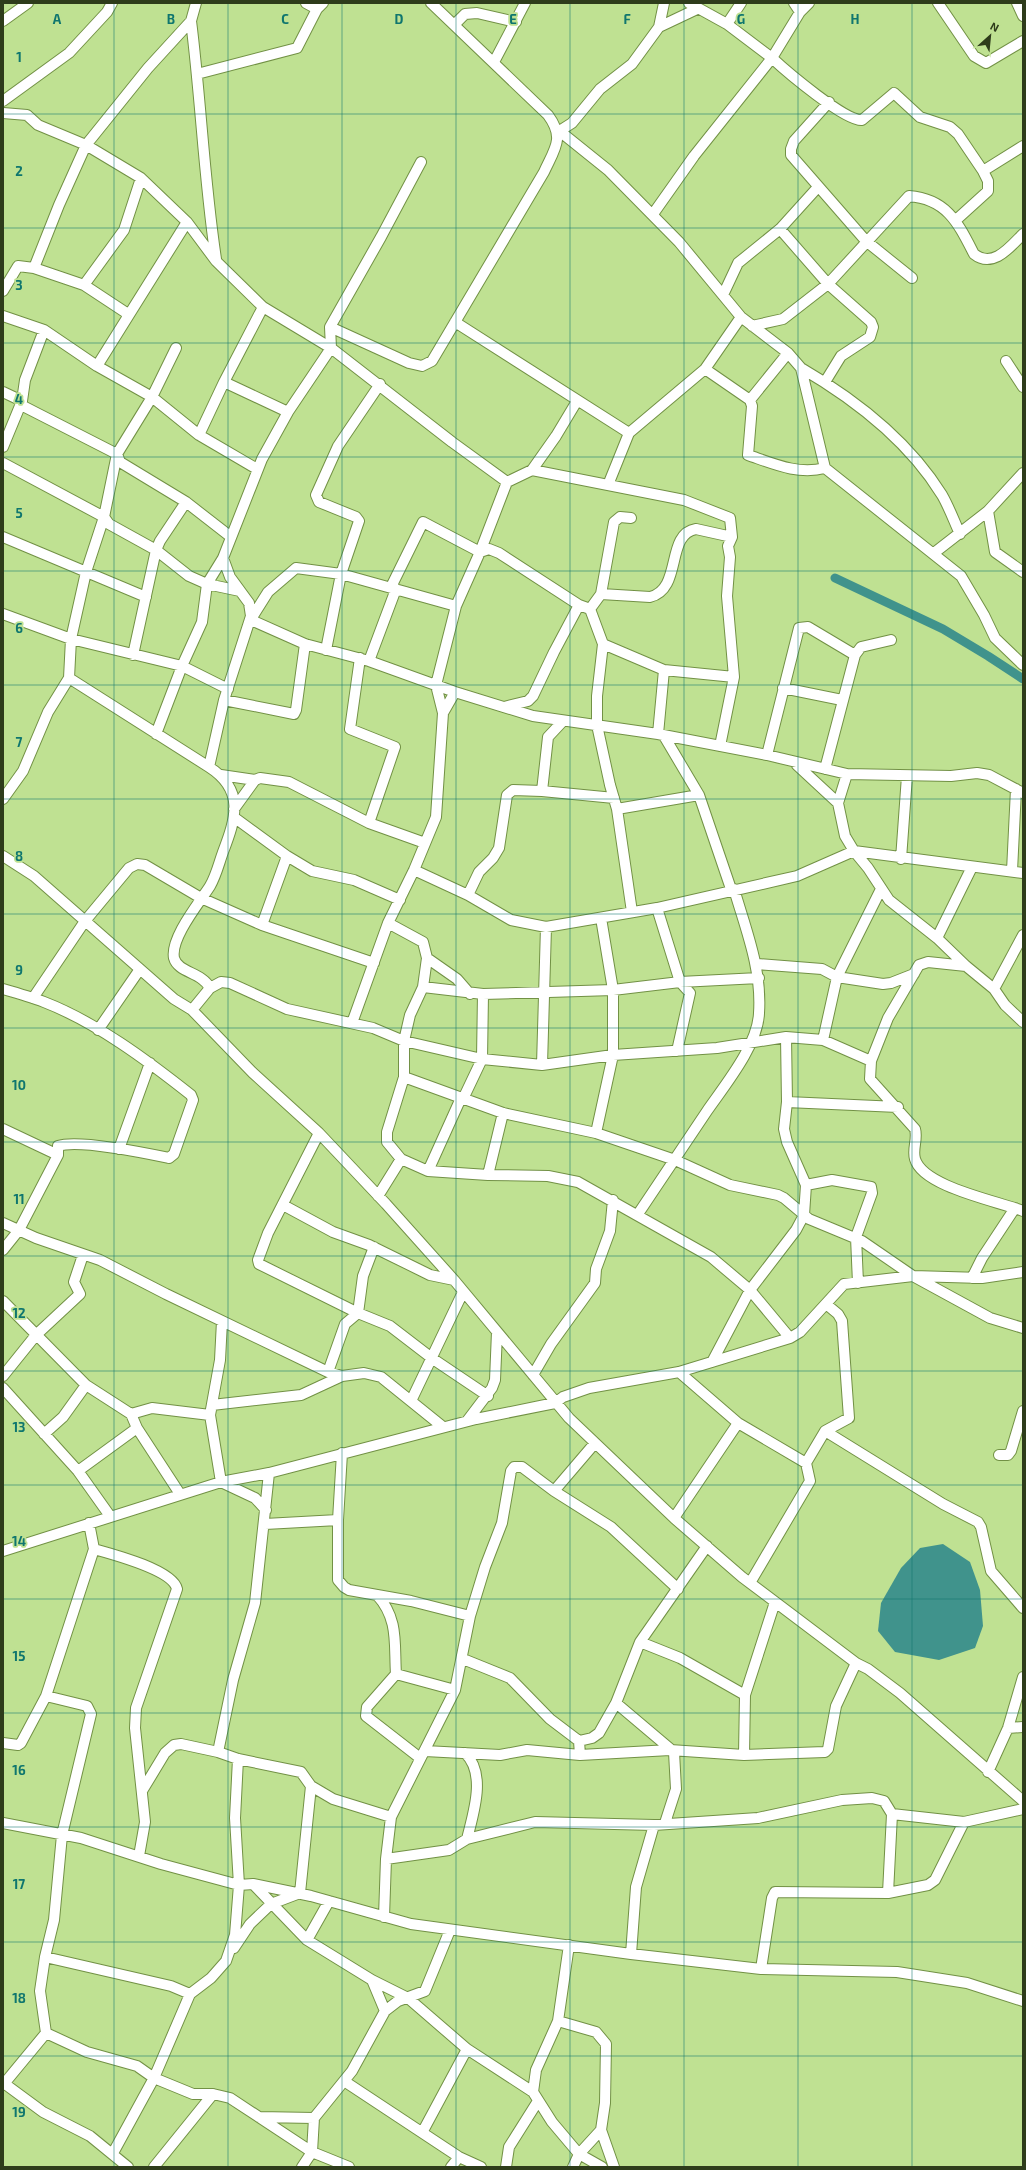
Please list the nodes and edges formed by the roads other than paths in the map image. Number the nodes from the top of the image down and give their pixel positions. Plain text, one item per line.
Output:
1 (28, 3) edge
2 (112, 3) edge
3 (196, 3) edge
4 (306, 3) edge
5 (431, 3) edge
6 (525, 3) edge
7 (664, 3) edge
8 (741, 3) edge
9 (794, 3) edge
10 (809, 3) edge
11 (938, 3) edge
12 (1017, 3) edge
13 (320, 6) edge
14 (693, 6) edge
15 (800, 12) junction
16 (1023, 16) edge
17 (191, 20) junction
18 (3, 21) edge
19 (516, 22) junction
20 (454, 24) junction
21 (727, 24) junction
22 (658, 27) junction
23 (1023, 41) edge
24 (772, 58) junction
25 (494, 62) junction
26 (197, 74) junction
27 (3, 101) edge
28 (829, 102) junction
29 (3, 113) edge
30 (559, 130) junction
31 (86, 145) junction
32 (1023, 146) edge
33 (420, 162) dead end
34 (983, 171) junction
35 (141, 178) junction
36 (818, 187) junction
37 (653, 214) junction
38 (956, 220) junction
39 (187, 222) junction
40 (780, 229) junction
41 (1023, 234) edge
42 (866, 241) junction
43 (216, 262) junction
44 (34, 268) junction
45 (912, 278) dead end
46 (828, 284) junction
47 (84, 285) junction
48 (3, 291) edge
49 (723, 294) junction
50 (263, 308) junction
51 (128, 314) junction
52 (3, 316) edge
53 (741, 317) junction
54 (455, 322) junction
55 (752, 326) junction
56 (330, 327) junction
57 (44, 330) junction
58 (176, 348) dead end
59 (331, 348) junction
60 (788, 353) junction
61 (1006, 361) dead end
62 (97, 366) junction
63 (801, 368) junction
64 (705, 369) junction
65 (224, 382) junction
66 (826, 382) junction
67 (380, 384) junction
68 (1023, 387) edge
69 (3, 392) edge
70 (152, 397) junction
71 (750, 400) junction
72 (22, 401) junction
73 (577, 401) junction
74 (288, 412) junction
75 (629, 433) junction
76 (199, 435) junction
77 (3, 447) edge
78 (117, 454) junction
79 (3, 463) edge
80 (826, 468) junction
81 (257, 469) junction
82 (532, 470) junction
83 (1023, 473) edge
84 (507, 482) junction
85 (608, 485) junction
86 (186, 502) junction
87 (988, 511) junction
88 (104, 517) junction
89 (631, 518) dead end
90 (960, 534) junction
91 (3, 537) edge
92 (231, 537) junction
93 (732, 537) junction
94 (156, 550) junction
95 (480, 552) junction
96 (934, 553) junction
97 (223, 558) junction
98 (86, 572) junction
99 (1023, 572) edge
100 (341, 574) junction
101 (207, 584) junction
102 (394, 588) junction
103 (240, 591) junction
104 (601, 594) junction
105 (146, 597) junction
106 (579, 605) junction
107 (456, 606) junction
108 (590, 609) junction
109 (3, 614) edge
110 (251, 618) junction
111 (71, 639) junction
112 (891, 640) dead end
113 (305, 644) junction
114 (603, 644) junction
115 (326, 650) junction
116 (133, 654) junction
117 (855, 655) junction
118 (364, 660) junction
119 (1023, 665) edge
120 (182, 666) junction
121 (664, 670) junction
122 (734, 677) junction
123 (69, 678) junction
124 (436, 685) junction
125 (783, 688) junction
126 (228, 689) junction
127 (455, 692) junction
128 (224, 700) junction
129 (842, 700) junction
130 (503, 708) junction
131 (443, 713) junction
132 (563, 721) junction
133 (597, 725) junction
134 (156, 734) junction
135 (661, 735) junction
136 (720, 746) junction
137 (767, 755) junction
138 (795, 763) junction
139 (209, 767) junction
140 (825, 770) junction
141 (847, 774) junction
142 (221, 775) junction
143 (907, 776) junction
144 (256, 780) junction
145 (542, 791) junction
146 (1020, 791) edge
147 (699, 795) junction
148 (614, 798) junction
149 (3, 799) edge
150 (838, 803) junction
151 (617, 809) junction
152 (234, 814) junction
153 (369, 823) junction
154 (426, 843) junction
155 (854, 851) junction
156 (3, 856) edge
157 (287, 856) junction
158 (901, 859) junction
159 (972, 867) junction
160 (414, 870) junction
161 (1012, 871) junction
162 (1023, 873) edge
163 (732, 889) junction
164 (881, 889) junction
165 (468, 895) junction
166 (201, 898) junction
167 (400, 900) junction
168 (657, 908) junction
169 (632, 912) junction
170 (601, 918) junction
171 (85, 921) junction
172 (388, 923) junction
173 (262, 925) junction
174 (546, 927) junction
175 (1023, 935) edge
176 (937, 938) junction
177 (427, 958) junction
178 (374, 963) junction
179 (757, 964) junction
180 (966, 966) junction
181 (140, 969) junction
182 (914, 974) junction
183 (837, 977) junction
184 (759, 978) junction
185 (680, 982) junction
186 (423, 987) junction
187 (210, 988) junction
188 (3, 989) edge
189 (994, 989) junction
190 (543, 990) junction
191 (614, 990) junction
192 (470, 994) junction
193 (483, 994) junction
194 (33, 998) junction
195 (192, 1010) junction
196 (1023, 1022) edge
197 (352, 1023) junction
198 (98, 1030) junction
199 (786, 1037) junction
200 (823, 1040) junction
201 (404, 1041) junction
202 (750, 1044) junction
203 (677, 1051) junction
204 (613, 1055) junction
205 (482, 1060) junction
206 (871, 1062) junction
207 (150, 1063) junction
208 (542, 1065) junction
209 (404, 1077) junction
210 (462, 1098) junction
211 (787, 1102) junction
212 (898, 1107) junction
213 (503, 1113) junction
214 (3, 1129) edge
215 (319, 1133) junction
216 (596, 1133) junction
217 (119, 1149) junction
218 (58, 1155) junction
219 (401, 1159) junction
220 (674, 1160) junction
221 (428, 1171) junction
222 (488, 1175) junction
223 (806, 1185) junction
224 (378, 1196) junction
225 (612, 1200) junction
226 (283, 1205) junction
227 (1019, 1210) edge
228 (638, 1214) junction
229 (804, 1215) junction
230 (3, 1223) edge
231 (20, 1230) junction
232 (856, 1238) junction
233 (374, 1247) junction
234 (3, 1250) edge
235 (83, 1255) junction
236 (1023, 1272) edge
237 (913, 1276) junction
238 (972, 1278) junction
239 (454, 1280) junction
240 (858, 1283) junction
241 (750, 1290) junction
242 (464, 1292) junction
243 (3, 1301) edge
244 (826, 1304) junction
245 (358, 1313) junction
246 (222, 1321) junction
247 (1023, 1328) edge
248 (497, 1332) junction
249 (36, 1335) junction
250 (790, 1338) junction
251 (433, 1359) junction
252 (712, 1362) junction
253 (328, 1372) junction
254 (679, 1372) junction
255 (534, 1375) junction
256 (3, 1376) edge
257 (342, 1376) junction
258 (86, 1385) junction
259 (3, 1388) edge
260 (488, 1396) junction
261 (411, 1401) junction
262 (557, 1402) junction
263 (212, 1405) junction
264 (1023, 1411) edge
265 (131, 1414) junction
266 (210, 1415) junction
267 (467, 1421) junction
268 (738, 1423) junction
269 (443, 1427) junction
270 (137, 1428) junction
271 (825, 1431) junction
272 (44, 1434) junction
273 (595, 1443) junction
274 (342, 1453) junction
275 (999, 1456) dead end
276 (806, 1463) junction
277 (78, 1471) junction
278 (269, 1472) junction
279 (220, 1482) junction
280 (554, 1491) junction
281 (180, 1494) junction
282 (266, 1510) junction
283 (110, 1516) junction
284 (674, 1518) junction
285 (338, 1520) junction
286 (89, 1523) junction
287 (265, 1524) junction
288 (707, 1546) junction
289 (94, 1548) junction
290 (3, 1551) edge
291 (750, 1583) junction
292 (678, 1589) junction
293 (377, 1595) junction
294 (775, 1602) junction
295 (1023, 1608) edge
296 (470, 1616) junction
297 (640, 1642) junction
298 (463, 1659) junction
299 (856, 1663) junction
300 (396, 1674) junction
301 (1023, 1677) edge
302 (455, 1690) junction
303 (745, 1695) junction
304 (46, 1696) junction
305 (616, 1703) junction
306 (1023, 1727) edge
307 (1008, 1728) junction
308 (579, 1741) junction
309 (3, 1743) edge
310 (670, 1750) junction
311 (218, 1752) junction
312 (465, 1753) junction
313 (423, 1754) junction
314 (580, 1755) junction
315 (744, 1755) junction
316 (238, 1759) junction
317 (988, 1772) junction
318 (311, 1786) junction
319 (142, 1791) junction
320 (1023, 1801) edge
321 (1023, 1809) edge
322 (892, 1814) junction
323 (392, 1817) junction
324 (964, 1822) junction
325 (3, 1823) edge
326 (665, 1823) junction
327 (654, 1825) junction
328 (62, 1835) junction
329 (467, 1839) junction
330 (139, 1856) junction
331 (386, 1858) junction
332 (253, 1884) junction
333 (239, 1886) junction
334 (300, 1893) junction
335 (888, 1893) junction
336 (329, 1900) junction
337 (271, 1904) junction
338 (384, 1917) junction
339 (450, 1930) junction
340 (307, 1940) junction
341 (569, 1945) junction
342 (631, 1954) junction
343 (44, 1957) junction
344 (227, 1958) junction
345 (761, 1969) junction
346 (372, 1980) junction
347 (190, 1994) junction
348 (408, 1998) junction
349 (1023, 2001) edge
350 (385, 2010) junction
351 (558, 2021) junction
352 (46, 2033) junction
353 (467, 2049) junction
354 (154, 2078) junction
355 (344, 2081) junction
356 (4, 2084) edge
357 (213, 2094) junction
358 (536, 2097) junction
359 (259, 2117) junction
360 (314, 2118) junction
361 (601, 2130) junction
362 (423, 2131) junction
363 (312, 2152) junction
364 (113, 2153) junction
365 (579, 2154) junction
366 (460, 2157) junction
367 (128, 2167) edge
368 (154, 2167) edge
369 (302, 2167) edge
370 (349, 2167) edge
371 (450, 2167) edge
372 (481, 2167) edge
373 (506, 2167) edge
374 (573, 2167) edge
375 (602, 2167) edge
376 (614, 2167) edge

1 - 18 street
2 - 27 street
3 - 17 street
4 - 13 street
5 - 20 street
6 - 19 street
7 - 22 street
8 - 21 street
9 - 15 street
10 - 15 street
11 - 23 street
12 - 16 street
13 - 26 street
14 - 21 street
14 - 22 street
15 - 24 street
17 - 26 street
17 - 31 street
19 - 20 street
19 - 25 street
20 - 25 street
21 - 24 street
22 - 30 street
24 - 28 street
24 - 37 street
25 - 30 street
26 - 43 street
28 - 34 street
28 - 36 street
29 - 31 street
30 - 37 street
30 - 54 street
31 - 35 street
31 - 44 street
32 - 34 street
33 - 56 street
34 - 38 street
35 - 39 street
35 - 47 street
36 - 40 street
36 - 42 street
37 - 49 street
38 - 41 street
38 - 42 street
39 - 43 street
39 - 51 street
40 - 46 street
40 - 49 street
42 - 45 street
42 - 46 street
43 - 50 street
44 - 47 street
44 - 48 street
46 - 55 street
46 - 66 street
47 - 51 street
49 - 53 street
50 - 59 street
50 - 65 street
51 - 62 street
52 - 57 street
53 - 55 street
53 - 64 street
54 - 56 street
54 - 73 street
55 - 60 street
56 - 59 street
57 - 62 street
57 - 72 street
58 - 70 street
59 - 67 street
59 - 74 street
60 - 63 street
60 - 71 street
61 - 68 street
62 - 70 street
63 - 66 street
63 - 80 street
64 - 71 street
64 - 75 street
65 - 74 street
65 - 76 street
66 - 90 street
67 - 84 street
67 - 100 street
69 - 72 street
70 - 76 street
70 - 78 street
71 - 80 street
72 - 77 street
72 - 78 street
73 - 75 street
73 - 82 street
74 - 81 street
75 - 85 street
76 - 81 street
78 - 86 street
78 - 88 street
79 - 88 street
80 - 96 street
81 - 92 street
82 - 84 street
82 - 85 street
83 - 87 street
84 - 95 street
85 - 93 street
86 - 92 street
86 - 94 street
87 - 90 street
87 - 99 street
88 - 94 street
88 - 98 street
89 - 104 street
90 - 96 street
91 - 98 street
92 - 97 street
93 - 104 street
93 - 122 street
94 - 101 street
94 - 105 street
95 - 102 street
95 - 106 street
95 - 107 street
96 - 119 street
97 - 101 street
97 - 103 street
98 - 105 street
98 - 111 street
100 - 102 street
100 - 110 street
100 - 115 street
101 - 103 street
101 - 120 street
102 - 107 street
102 - 118 street
103 - 110 street
104 - 108 street
105 - 116 street
106 - 108 street
106 - 130 street
107 - 124 street
108 - 114 street
109 - 111 street
110 - 113 street
110 - 126 street
111 - 116 street
111 - 123 street
112 - 117 street
113 - 115 street
113 - 128 street
114 - 121 street
114 - 133 street
115 - 118 street
116 - 120 street
117 - 125 street
117 - 129 street
118 - 124 street
118 - 153 street
120 - 126 street
120 - 134 street
121 - 122 street
121 - 135 street
122 - 136 street
123 - 134 street
123 - 149 street
124 - 127 street
124 - 131 street
125 - 129 street
125 - 137 street
126 - 128 street
127 - 130 street
127 - 131 street
128 - 139 street
129 - 140 street
130 - 132 street
131 - 154 street
132 - 133 street
132 - 145 street
133 - 135 street
133 - 148 street
134 - 139 street
135 - 136 street
135 - 147 street
136 - 137 street
137 - 138 street
138 - 140 street
138 - 150 street
139 - 142 street
140 - 141 street
141 - 143 street
141 - 150 street
142 - 144 street
142 - 152 street
143 - 146 street
143 - 158 street
144 - 152 street
144 - 153 street
145 - 148 street
145 - 165 street
146 - 161 street
147 - 151 street
147 - 163 street
148 - 151 street
150 - 155 street
151 - 169 street
152 - 157 street
152 - 166 street
153 - 154 street
154 - 160 street
155 - 158 street
155 - 163 street
155 - 164 street
156 - 171 street
157 - 167 street
157 - 173 street
158 - 159 street
159 - 161 street
159 - 176 street
160 - 165 street
160 - 167 street
161 - 162 street
163 - 168 street
163 - 179 street
164 - 176 street
164 - 183 street
165 - 174 street
166 - 171 street
166 - 173 street
166 - 187 street
167 - 172 street
168 - 169 street
168 - 185 street
169 - 170 street
170 - 174 street
170 - 191 street
171 - 181 street
171 - 194 street
172 - 177 street
172 - 178 street
173 - 178 street
174 - 190 street
175 - 189 street
176 - 180 street
177 - 186 street
177 - 192 street
178 - 197 street
179 - 183 street
179 - 184 street
180 - 182 street
180 - 189 street
181 - 195 street
181 - 198 street
182 - 183 street
182 - 206 street
183 - 200 street
184 - 185 street
184 - 202 street
185 - 191 street
185 - 203 street
186 - 192 street
186 - 201 street
187 - 195 street
187 - 197 street
188 - 194 street
189 - 196 street
190 - 191 street
190 - 193 street
190 - 208 street
191 - 204 street
192 - 193 street
193 - 205 street
194 - 198 street
195 - 215 street
197 - 201 street
198 - 207 street
199 - 200 street
199 - 202 street
199 - 211 street
200 - 206 street
201 - 205 street
201 - 209 street
202 - 203 street
202 - 220 street
203 - 204 street
204 - 208 street
204 - 216 street
205 - 208 street
205 - 210 street
206 - 212 street
207 - 217 street
207 - 217 street
209 - 210 street
209 - 219 street
210 - 213 street
210 - 221 street
211 - 212 street
211 - 223 street
212 - 227 street
213 - 216 street
213 - 222 street
214 - 218 street
215 - 224 street
215 - 226 street
216 - 220 street
217 - 218 street
218 - 231 street
219 - 221 street
219 - 224 street
220 - 228 street
220 - 229 street
221 - 222 street
222 - 225 street
223 - 229 street
223 - 232 street
224 - 239 street
225 - 228 street
225 - 255 street
226 - 233 street
226 - 245 street
227 - 238 street
228 - 241 street
229 - 232 street
229 - 241 street
230 - 231 street
231 - 234 street
231 - 235 street
232 - 237 street
232 - 240 street
233 - 239 street
233 - 245 street
235 - 246 street
235 - 249 street
236 - 238 street
237 - 238 street
237 - 240 street
237 - 247 street
239 - 242 street
240 - 244 street
241 - 250 street
241 - 252 street
242 - 248 street
242 - 251 street
243 - 249 street
244 - 250 street
244 - 271 street
245 - 251 street
245 - 253 street
246 - 253 street
246 - 263 street
248 - 255 street
248 - 260 street
249 - 256 street
249 - 258 street
250 - 252 street
251 - 260 street
251 - 261 street
252 - 254 street
253 - 257 street
254 - 262 street
254 - 268 street
255 - 262 street
257 - 261 street
257 - 263 street
258 - 265 street
258 - 272 street
259 - 272 street
260 - 267 street
261 - 269 street
262 - 267 street
262 - 273 street
263 - 266 street
264 - 275 street
265 - 266 street
265 - 270 street
266 - 279 street
267 - 269 street
268 - 276 street
268 - 284 street
269 - 274 street
270 - 277 street
270 - 281 street
271 - 276 street
271 - 295 street
272 - 277 street
273 - 280 street
273 - 284 street
274 - 278 street
274 - 285 street
276 - 291 street
277 - 283 street
278 - 279 street
278 - 282 street
279 - 281 street
279 - 282 street
280 - 292 street
280 - 296 street
281 - 283 street
282 - 287 street
283 - 286 street
284 - 288 street
285 - 287 street
285 - 293 street
286 - 289 street
286 - 290 street
287 - 311 street
288 - 291 street
288 - 292 street
289 - 304 street
289 - 319 street
291 - 294 street
292 - 297 street
293 - 296 street
293 - 300 street
294 - 299 street
294 - 303 street
296 - 298 street
297 - 303 street
297 - 305 street
298 - 302 street
298 - 308 street
299 - 315 street
299 - 317 street
300 - 302 street
300 - 313 street
301 - 307 street
302 - 313 street
303 - 315 street
304 - 309 street
304 - 328 street
305 - 308 street
305 - 310 street
306 - 307 street
307 - 317 street
308 - 314 street
310 - 314 street
310 - 315 street
310 - 326 street
311 - 316 street
311 - 319 street
312 - 313 street
312 - 314 street
312 - 329 street
313 - 323 street
316 - 318 street
316 - 333 street
317 - 320 street
318 - 323 street
318 - 334 street
319 - 330 street
321 - 324 street
322 - 324 street
322 - 326 street
322 - 335 street
323 - 331 street
324 - 335 street
325 - 328 street
326 - 327 street
327 - 329 street
327 - 342 street
328 - 330 street
328 - 343 street
329 - 331 street
330 - 333 street
331 - 338 street
332 - 333 street
332 - 334 street
332 - 337 street
333 - 344 street
334 - 336 street
334 - 337 street
335 - 345 street
336 - 338 street
336 - 340 street
337 - 340 street
337 - 344 street
338 - 339 street
339 - 341 street
339 - 348 street
340 - 346 street
341 - 342 street
341 - 351 street
342 - 345 street
343 - 347 street
343 - 352 street
344 - 347 street
345 - 349 street
346 - 348 street
346 - 350 street
347 - 354 street
348 - 350 street
348 - 353 street
350 - 355 street
351 - 358 street
351 - 361 street
352 - 354 street
352 - 356 street
353 - 358 street
353 - 362 street
354 - 357 street
354 - 364 street
355 - 360 street
355 - 362 street
356 - 364 street
357 - 359 street
357 - 368 street
358 - 365 street
358 - 373 street
359 - 360 street
359 - 363 street
360 - 363 street
361 - 365 street
361 - 376 street
362 - 366 street
363 - 369 street
363 - 370 street
364 - 367 street
365 - 374 street
365 - 375 street
366 - 371 street
366 - 372 street

